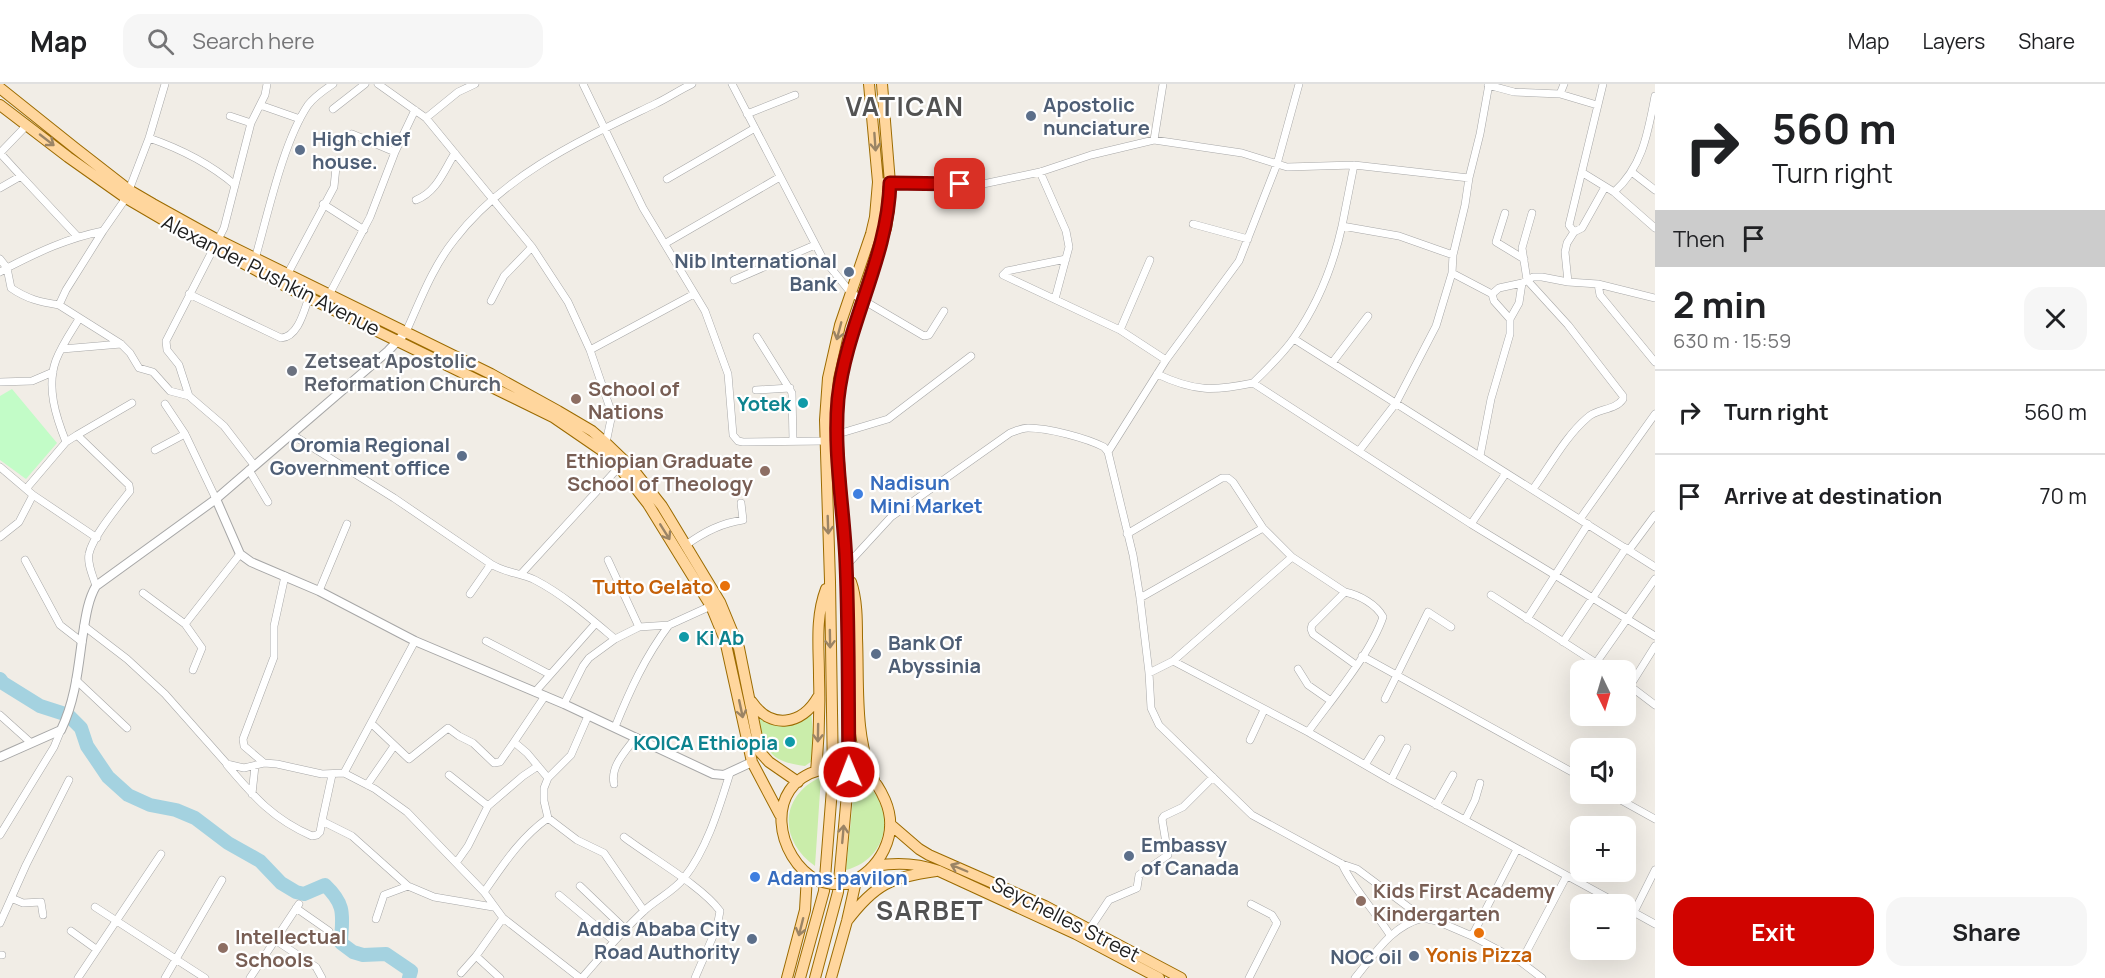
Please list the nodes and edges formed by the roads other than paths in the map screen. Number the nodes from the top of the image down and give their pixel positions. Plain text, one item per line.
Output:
1 (165, 84) edge
2 (267, 84) edge
3 (333, 84) edge
4 (365, 84) edge
5 (378, 84) edge
6 (475, 84) edge
7 (583, 84) edge
8 (692, 84) edge
9 (732, 84) edge
10 (869, 84) edge
11 (882, 84) edge
12 (1162, 84) edge
13 (1299, 84) edge
14 (1564, 84) edge
15 (1603, 84) edge
16 (1488, 85) edge
17 (0, 88) edge
18 (458, 88) edge
19 (1560, 94) junction
20 (795, 95) dead end
21 (1655, 96) edge
22 (0, 105) edge
23 (260, 105) junction
24 (1597, 105) junction
25 (333, 109) dead end
26 (415, 110) junction
27 (747, 114) junction
28 (230, 116) dead end
29 (426, 118) junction
30 (300, 119) junction
31 (251, 123) junction
32 (27, 125) junction
33 (604, 127) junction
34 (755, 128) junction
35 (1652, 132) edge
36 (352, 134) dead end
37 (148, 138) junction
38 (1154, 140) junction
39 (395, 152) junction
40 (1, 153) edge
41 (455, 153) junction
42 (1277, 164) junction
43 (1354, 165) junction
44 (336, 167) dead end
45 (1040, 172) junction
46 (1583, 173) junction
47 (1633, 173) junction
48 (21, 176) junction
49 (780, 177) junction
50 (1469, 178) junction
51 (667, 179) dead end
52 (878, 182) junction
53 (890, 183) junction
54 (235, 185) junction
55 (1605, 187) junction
56 (0, 188) edge
57 (1655, 190) edge
58 (1614, 192) junction
59 (128, 194) junction
60 (416, 200) dead end
61 (493, 200) junction
62 (323, 204) junction
63 (1505, 213) dead end
64 (1532, 213) dead end
65 (1193, 224) dead end
66 (1342, 226) junction
67 (1655, 228) edge
68 (364, 230) junction
69 (103, 231) junction
70 (1574, 232) junction
71 (76, 236) junction
72 (1248, 239) junction
73 (666, 243) junction
74 (216, 244) junction
75 (815, 245) junction
76 (532, 248) junction
77 (1453, 255) junction
78 (0, 259) edge
79 (255, 259) junction
80 (1066, 259) junction
81 (1524, 259) junction
82 (1150, 260) dead end
83 (4, 270) edge
84 (1452, 273) junction
85 (734, 280) dead end
86 (290, 281) junction
87 (1524, 282) junction
88 (1568, 282) junction
89 (1598, 284) junction
90 (851, 293) junction
91 (189, 294) junction
92 (694, 294) junction
93 (1492, 294) junction
94 (329, 296) junction
95 (309, 297) junction
96 (1655, 298) edge
97 (862, 299) junction
98 (1055, 299) junction
99 (491, 301) dead end
100 (59, 305) junction
101 (944, 311) dead end
102 (1368, 316) dead end
103 (79, 319) junction
104 (1510, 319) junction
105 (1120, 330) junction
106 (402, 336) junction
107 (758, 337) dead end
108 (1294, 339) junction
109 (121, 344) junction
110 (62, 349) junction
111 (590, 350) junction
112 (971, 356) dead end
113 (1166, 360) junction
114 (1655, 362) edge
115 (1332, 363) junction
116 (53, 372) junction
117 (1157, 374) junction
118 (0, 382) edge
119 (1253, 383) junction
120 (790, 388) junction
121 (756, 390) dead end
122 (189, 396) junction
123 (132, 403) dead end
124 (1396, 403) junction
125 (165, 404) dead end
126 (1655, 414) edge
127 (186, 434) junction
128 (291, 434) junction
129 (838, 434) junction
130 (77, 435) junction
131 (793, 441) junction
132 (825, 441) junction
133 (66, 442) junction
134 (606, 443) junction
135 (155, 450) dead end
136 (1359, 451) junction
137 (1108, 452) junction
138 (1480, 456) junction
139 (0, 467) edge
140 (619, 467) junction
141 (251, 468) junction
142 (1506, 473) junction
143 (26, 489) junction
144 (1533, 489) junction
145 (33, 495) junction
146 (216, 500) junction
147 (268, 501) dead end
148 (652, 501) junction
149 (741, 503) dead end
150 (1655, 514) edge
151 (1580, 519) junction
152 (347, 524) dead end
153 (1472, 524) junction
154 (1588, 524) junction
155 (1263, 528) junction
156 (1127, 534) junction
157 (0, 537) edge
158 (97, 538) junction
159 (686, 545) junction
160 (1627, 549) junction
161 (240, 554) junction
162 (1292, 557) junction
163 (25, 560) dead end
164 (608, 560) dead end
165 (491, 564) junction
166 (1655, 567) edge
167 (846, 568) junction
168 (520, 574) junction
169 (1557, 575) junction
170 (285, 576) junction
171 (1655, 579) edge
172 (830, 581) junction
173 (96, 586) junction
174 (319, 591) junction
175 (1345, 592) junction
176 (142, 593) dead end
177 (470, 594) dead end
178 (1491, 595) dead end
179 (1593, 597) junction
180 (1140, 598) junction
181 (716, 604) junction
182 (1628, 619) junction
183 (1527, 620) junction
184 (596, 623) junction
185 (185, 624) junction
186 (669, 625) junction
187 (84, 626) junction
188 (639, 627) junction
189 (1451, 627) dead end
190 (1655, 636) edge
191 (615, 639) junction
192 (415, 641) junction
193 (486, 641) dead end
194 (82, 642) junction
195 (1563, 642) junction
196 (1655, 646) edge
197 (1362, 656) junction
198 (1591, 660) edge
199 (1598, 660) edge
200 (1173, 661) junction
201 (1356, 665) junction
202 (1298, 669) dead end
203 (193, 670) dead end
204 (1149, 673) junction
205 (1636, 673) edge
206 (549, 674) junction
207 (1395, 674) junction
208 (76, 680) junction
209 (1636, 691) edge
210 (535, 692) junction
211 (819, 695) junction
212 (545, 696) junction
213 (750, 699) junction
214 (1384, 699) dead end
215 (1331, 701) junction
216 (564, 704) junction
217 (1655, 705) edge
218 (1264, 710) junction
219 (0, 715) edge
220 (588, 716) junction
221 (372, 724) junction
222 (63, 727) junction
223 (615, 727) junction
224 (127, 728) dead end
225 (1308, 732) junction
226 (636, 737) junction
227 (1381, 739) dead end
228 (1250, 740) dead end
229 (30, 742) junction
230 (514, 742) junction
231 (394, 746) junction
232 (1407, 748) dead end
233 (0, 757) edge
234 (752, 762) junction
235 (264, 763) junction
236 (227, 764) junction
237 (1365, 765) junction
238 (255, 766) junction
239 (538, 766) junction
240 (820, 770) junction
241 (1570, 771) edge
242 (344, 773) junction
243 (730, 773) junction
244 (332, 775) junction
245 (449, 775) dead end
246 (1453, 775) dead end
247 (1213, 777) junction
248 (548, 778) junction
249 (69, 780) dead end
250 (874, 780) junction
251 (1391, 780) junction
252 (798, 782) junction
253 (1480, 783) dead end
254 (614, 784) dead end
255 (367, 785) junction
256 (252, 794) junction
257 (1628, 804) edge
258 (1437, 805) junction
259 (488, 806) junction
260 (780, 815) junction
261 (548, 818) junction
262 (1655, 819) edge
263 (1465, 820) junction
264 (322, 821) junction
265 (890, 824) junction
266 (0, 835) edge
267 (624, 837) dead end
268 (1517, 849) junction
269 (161, 854) dead end
270 (456, 863) junction
271 (1342, 864) junction
272 (875, 866) junction
273 (1655, 870) edge
274 (939, 871) junction
275 (807, 875) junction
276 (1566, 877) junction
277 (222, 880) dead end
278 (683, 880) junction
279 (851, 882) junction
280 (408, 886) junction
281 (580, 886) dead end
282 (484, 892) junction
283 (1599, 894) edge
284 (559, 895) dead end
285 (11, 898) junction
286 (1251, 904) dead end
287 (95, 907) dead end
288 (493, 907) junction
289 (1636, 908) edge
290 (644, 911) junction
291 (1636, 913) edge
292 (43, 915) dead end
293 (503, 918) junction
294 (1423, 918) junction
295 (376, 919) dead end
296 (115, 921) junction
297 (848, 921) junction
298 (0, 923) edge
299 (1655, 924) edge
300 (626, 930) junction
301 (1089, 930) junction
302 (71, 931) dead end
303 (329, 931) dead end
304 (1390, 935) junction
305 (1472, 936) junction
306 (274, 940) junction
307 (614, 941) junction
308 (96, 949) junction
309 (476, 956) junction
310 (177, 960) junction
311 (1521, 962) junction
312 (461, 973) dead end
313 (78, 978) edge
314 (165, 978) edge
315 (205, 978) edge
316 (250, 978) edge
317 (322, 978) edge
318 (500, 978) edge
319 (581, 978) edge
320 (695, 978) edge
321 (787, 978) edge
322 (800, 978) edge
323 (815, 978) edge
324 (831, 978) edge
325 (1159, 978) edge
326 (1181, 978) edge
327 (1249, 978) edge
328 (1355, 978) edge
329 (1542, 978) edge

1 - 37 street
2 - 23 street
3 - 30 street
4 - 25 street
5 - 26 street
6 - 18 street
7 - 33 street
8 - 33 street
9 - 27 street
10 -> 52 main road
11 - 53 main road
12 - 38 street
13 - 42 street
14 - 19 street
15 - 24 street
16 - 19 street
16 - 50 street
17 - 59 main road, Alexander Pushkin Avenue
18 - 29 street
19 - 24 street
20 - 27 street
21 - 35 street
22 - 32 main road, Alexander Pushkin Avenue
23 - 30 street
23 - 31 street
24 - 46 street
26 - 29 street
26 - 39 street
27 - 34 street
28 - 31 street
29 - 41 street
30 - 79 street
31 - 54 street
32 - 40 street
32 -> 59 main road, Alexander Pushkin Avenue
33 - 61 street
33 - 73 street
34 - 49 street
34 - 51 street
35 - 47 street
36 - 39 street
37 - 54 street
37 - 59 street
38 - 42 street
38 - 45 street
39 - 68 street
40 - 48 street
41 - 60 street
41 - 61 street
42 - 43 street
42 - 72 street
43 - 50 street
43 - 66 street
44 - 62 street
45 - 53 street
45 - 80 street
46 - 55 street
46 - 70 street
47 - 57 street
47 - 58 street
48 - 56 street
48 - 71 street
49 - 73 street
49 - 75 street
50 - 77 street
52 - 53 street
52 - 90 main road
53 - 97 main road
54 - 74 street
55 - 58 street
55 - 70 street
58 - 67 street
59 - 69 street
59 - 74 main road, Alexander Pushkin Avenue
61 - 76 street
61 - 106 street
62 - 68 street
62 - 86 street
63 - 81 street
64 - 81 street
65 - 72 street
66 - 77 street
66 - 108 street
68 - 94 street
69 - 71 street
69 - 100 street
70 - 88 street
71 - 83 street
72 - 113 street
73 - 92 street
74 - 79 main road, Alexander Pushkin Avenue
74 - 86 main road, Alexander Pushkin Avenue
74 - 91 street
75 - 85 street
75 - 90 street
76 - 99 street
76 - 111 street
77 - 84 street
78 - 83 street
79 - 86 main road, Alexander Pushkin Avenue
80 - 98 street
80 - 98 street
81 - 87 street
82 - 105 street
83 - 100 street
84 - 93 street
84 - 124 street
86 - 94 main road, Alexander Pushkin Avenue
86 - 95 main road, Alexander Pushkin Avenue
87 - 88 street
87 - 93 street
87 - 104 street
87 - 144 street
88 - 89 street
89 - 96 street
89 - 114 street
90 - 97 street
90 -> 132 main road
91 - 95 street
91 - 122 street
92 - 111 street
92 - 131 street
93 - 104 street
94 - 106 main road, Alexander Pushkin Avenue
95 - 106 main road, Alexander Pushkin Avenue
97 - 101 street
97 - 129 main road
98 - 105 street
100 - 103 street
102 - 115 street
103 - 109 street
103 - 110 street
104 - 138 street
105 - 113 street
106 - 128 street
106 - 134 main road, Alexander Pushkin Avenue
106 - 140 main road, Alexander Pushkin Avenue
107 - 120 street
108 - 115 street
108 - 119 street
109 - 110 street
109 - 122 street
110 - 116 street
111 - 134 street
112 - 129 street
113 - 117 street
115 - 124 street
116 - 118 street
116 - 133 street
117 - 119 street
117 - 137 street
119 - 136 street
120 - 121 street
120 - 131 street
122 - 141 street
123 - 130 street
124 - 136 street
124 - 138 street
125 - 127 street
126 - 151 street
127 - 135 street
127 - 146 street
128 - 141 street
128 - 165 street
129 - 167 main road
130 - 133 street
130 - 158 street
131 - 132 street
132 -> 172 main road
133 - 143 street
134 - 148 main road, Alexander Pushkin Avenue
136 - 153 street
137 - 156 street
137 - 167 street
138 - 142 street
139 - 143 street
140 - 148 main road, Alexander Pushkin Avenue
140 - 168 street
141 - 146 street
141 - 147 street
142 - 144 street
142 - 153 street
143 - 145 street
144 - 151 street
145 - 157 street
145 - 158 street
146 - 161 street
146 - 173 street
148 - 159 main road, Alexander Pushkin Avenue
148 -> 181 main road, Alexander Pushkin Avenue
149 - 159 street
150 - 160 street
151 - 154 street
152 - 174 street
153 - 169 street
154 - 160 street
154 - 169 street
155 - 156 street
155 - 162 street
155 - 180 street
156 - 180 street
158 - 173 street
159 - 181 main road, Alexander Pushkin Avenue
160 - 166 street
160 - 179 street
161 - 170 street
161 - 185 street
162 - 175 street
162 - 200 street
163 - 194 street
164 - 188 street
165 - 168 street
165 - 177 street
167 - 250 main road
323 -> 167 main road
168 - 184 street
169 - 179 street
169 - 183 street
170 - 174 street
170 - 235 street
171 - 182 street
172 - 211 main road
172 -> 322 main road
173 - 187 street
174 - 192 street
175 - 197 street
175 - 201 street
176 - 185 street
178 - 183 street
179 - 182 street
179 - 195 street
180 - 204 street
181 - 186 street
181 - 213 main road, Alexander Pushkin Avenue
181 -> 234 main road, Alexander Pushkin Avenue
182 - 190 street
182 - 199 street
183 - 195 street
184 - 191 street
184 - 206 street
185 - 203 street
186 - 188 street
186 - 223 street
187 - 194 street
187 - 236 street
188 - 191 street
189 - 207 street
191 - 216 street
192 - 210 street
192 - 221 street
193 - 206 street
194 - 208 street
195 - 198 street
196 - 205 street
197 - 201 street
197 - 207 street
200 - 204 street
200 - 218 street
201 - 215 street
202 - 215 street
204 - 247 street
206 - 210 street
207 - 214 street
207 - 241 street
208 - 222 street
208 - 224 street
209 - 217 street
210 - 212 street
211 - 213 main road
211 -> 240 main road
212 - 216 street
212 - 230 street
213 - 252 main road, Alexander Pushkin Avenue
215 - 225 street
216 - 220 street
218 - 225 street
218 - 228 street
219 - 229 street
220 - 223 street
220 - 248 street
221 - 231 street
221 - 242 street
222 - 229 street
222 - 266 street
223 - 226 street
225 - 237 street
226 - 243 street
226 - 254 street
227 - 237 street
229 - 233 street
230 - 231 street
230 - 239 street
231 - 255 street
232 - 251 street
234 - 243 street
234 - 260 main road, Alexander Pushkin Avenue
235 - 238 street
235 - 244 street
236 - 238 street
236 - 256 street
237 - 251 street
238 - 256 street
239 - 248 street
239 - 259 street
240 - 250 main road, bridge
240 - 252 main road
242 - 244 street
242 - 255 street
243 - 278 street
244 - 264 street
245 - 259 street
246 - 258 street
247 - 271 street
247 - 301 street
248 - 261 street
249 - 285 street
250 - 265 main road
251 - 258 street
252 - 260 main road
253 - 263 street
255 - 270 street
256 - 264 street
257 - 262 street
258 - 263 street
259 - 270 street
260 - 275 main road
261 - 282 street
261 - 290 street
263 - 268 street
264 - 280 street
265 - 272 main road
301 -> 265 main road, Seychelles Street
267 - 278 street
268 - 276 street
268 - 305 street
269 - 296 street
270 - 282 street
271 - 294 street
271 - 304 street
272 - 274 main road, Seychelles Street
272 - 279 main road
273 - 289 street
274 - 297 main road
274 - 325 main road, Seychelles Street
275 - 279 main road, bridge
275 -> 321 main road
276 - 283 street
276 - 311 street
277 - 310 street
278 - 290 street
278 - 320 street
279 - 297 main road
280 - 288 street
280 - 295 street
281 - 300 street
282 - 288 street
284 - 307 street
285 - 292 street
285 - 298 street
286 - 327 street
287 - 296 street
288 - 293 street
290 - 300 street
291 - 299 street
293 - 309 street
293 - 319 street
294 - 304 street
294 - 305 street
296 - 308 street
296 - 310 street
297 - 324 main road
300 - 307 street
301 - 326 main road, Seychelles Street
302 - 308 street
303 - 306 street
304 - 328 street
305 - 311 street
306 - 316 street
306 - 317 street
307 - 319 street
308 - 313 street
309 - 312 street
309 - 318 street
310 - 314 street
310 - 315 street
311 - 329 street

